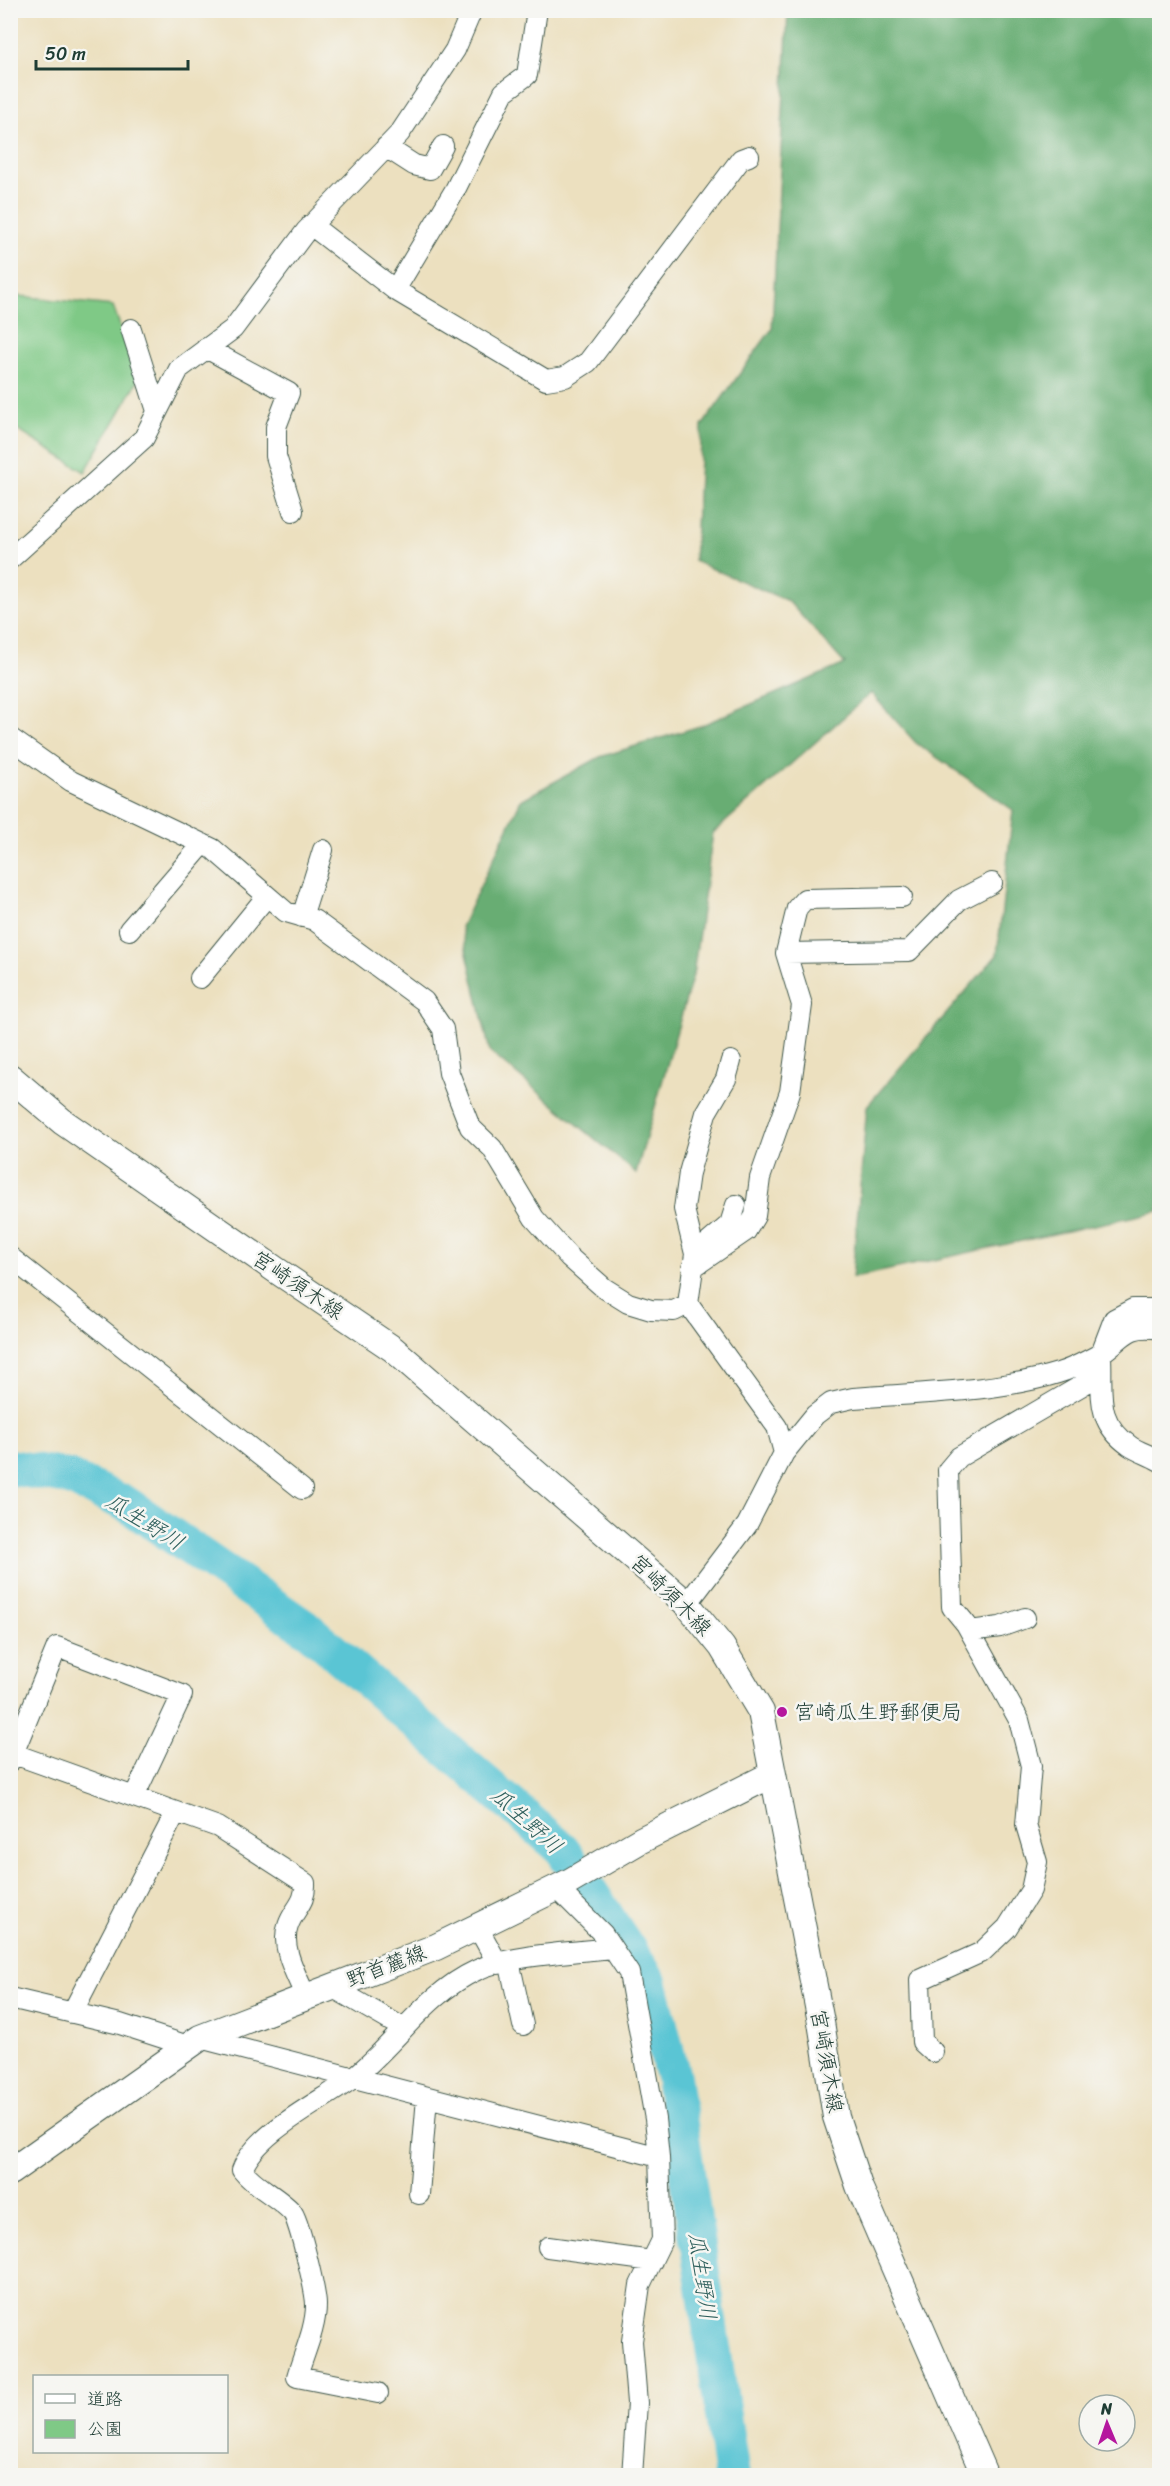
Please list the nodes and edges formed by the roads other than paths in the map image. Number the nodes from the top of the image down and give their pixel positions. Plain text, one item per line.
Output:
1 (472, 10) edge
2 (537, 10) edge
3 (497, 133) dead end
4 (443, 146) dead end
5 (386, 147) junction
6 (748, 156) dead end
7 (455, 190) junction
8 (311, 225) junction
9 (395, 290) junction
10 (131, 328) dead end
11 (206, 348) junction
12 (157, 411) junction
13 (293, 511) dead end
14 (10, 559) edge
15 (10, 738) edge
16 (202, 844) junction
17 (323, 850) dead end
18 (992, 883) dead end
19 (267, 896) junction
20 (902, 897) dead end
21 (302, 916) junction
22 (129, 930) dead end
23 (786, 953) junction
24 (200, 978) dead end
25 (731, 1061) dead end
26 (10, 1077) edge
27 (736, 1205) dead end
28 (10, 1257) edge
29 (693, 1261) junction
30 (688, 1304) junction
31 (1160, 1309) edge
32 (1160, 1329) edge
33 (1101, 1353) junction
34 (784, 1453) junction
35 (1160, 1461) edge
36 (303, 1489) dead end
37 (687, 1604) junction
38 (1025, 1618) dead end
39 (970, 1631) junction
40 (12, 1757) edge
41 (773, 1774) junction
42 (134, 1797) junction
43 (176, 1812) junction
44 (563, 1884) junction
45 (477, 1926) junction
46 (612, 1948) junction
47 (503, 1963) junction
48 (332, 1987) junction
49 (306, 1997) junction
50 (10, 1998) edge
51 (72, 2013) junction
52 (523, 2025) dead end
53 (403, 2028) junction
54 (194, 2042) junction
55 (933, 2052) dead end
56 (353, 2078) junction
57 (427, 2097) junction
58 (659, 2157) junction
59 (10, 2172) edge
60 (419, 2194) dead end
61 (548, 2247) dead end
62 (652, 2261) junction
63 (378, 2393) dead end
64 (632, 2475) edge
65 (985, 2475) edge

1 - 5 street
2 - 7 street
3 - 7 street
4 - 5 street
5 - 8 street
6 - 9 street
7 - 9 street
8 - 9 street
8 - 11 street
10 - 12 street
11 - 12 street
11 - 13 street
12 - 14 street
15 - 16 street
16 - 19 street
16 - 22 street
17 - 21 street
18 - 23 street
19 - 21 street
19 - 24 street
20 - 23 street
21 - 30 street
23 - 29 street
25 - 29 street
26 - 37 main road, 宮崎須木線
27 - 29 street
28 - 36 street
29 - 30 street
30 - 34 street
31 - 33 street
32 - 33 street
33 - 34 street
33 - 35 street
33 - 39 street
34 - 37 street
37 - 41 main road, 宮崎須木線
38 - 39 street
39 - 55 street
40 - 42 street
40 - 42 street
41 - 44 main road, 野首麓線
41 - 65 main road, 宮崎須木線
42 - 43 street
43 - 49 street
43 - 51 street
44 - 45 main road, 野首麓線
44 - 46 street
45 - 47 street
45 - 48 main road, 野首麓線
46 - 47 street
46 - 58 street
47 - 52 street
47 - 53 street
48 - 49 main road, 野首麓線
48 - 53 street
49 - 54 main road, 野首麓線
50 - 51 street
51 - 54 street
53 - 56 street
54 - 56 street
54 - 59 main road, 野首麓線
56 - 57 street
56 - 63 street
57 - 58 street
57 - 60 street
58 - 62 street
61 - 62 street
62 - 64 street

